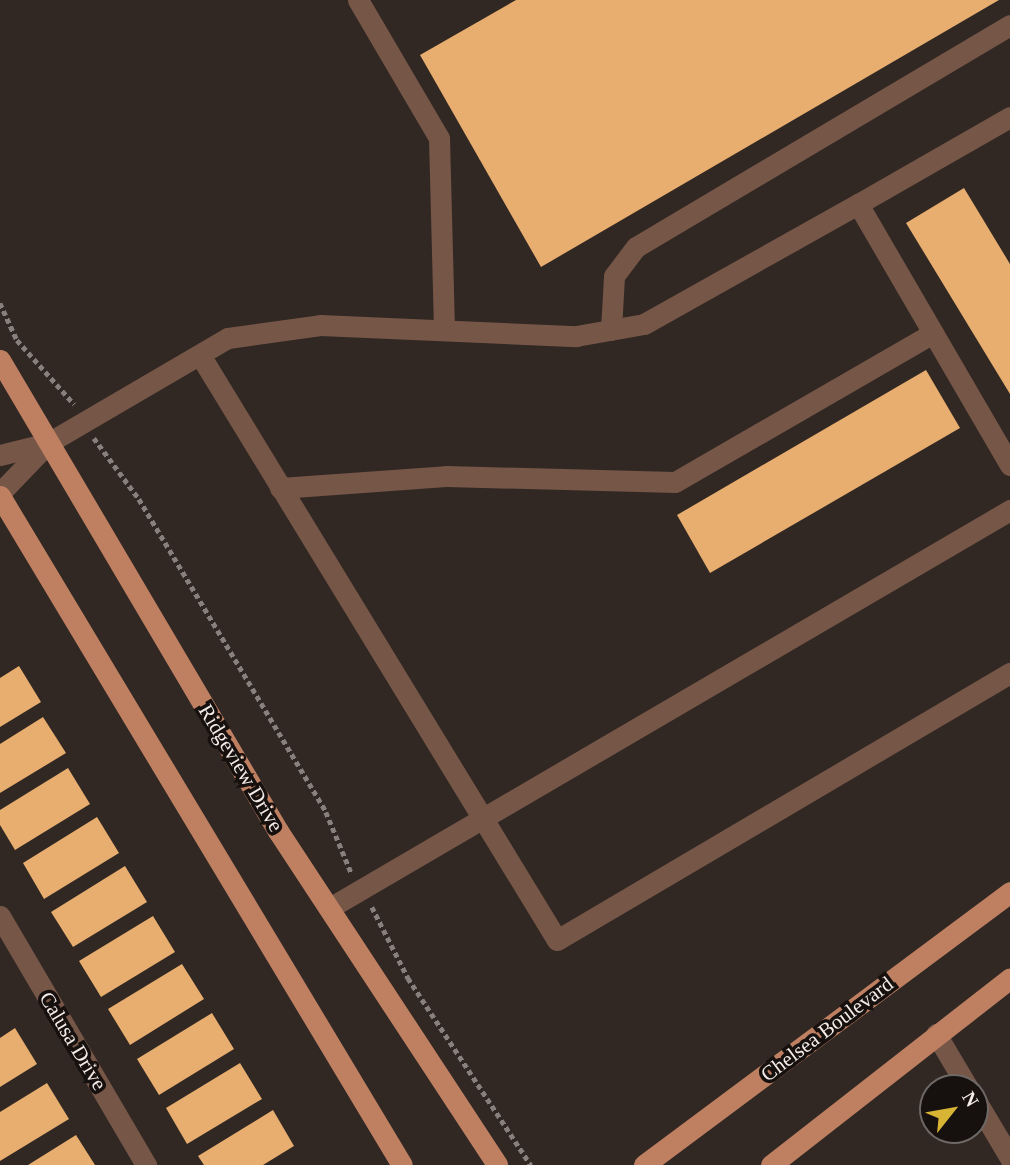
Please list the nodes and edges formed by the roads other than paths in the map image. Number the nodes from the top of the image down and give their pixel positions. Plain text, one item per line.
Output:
1 (358, 0) edge
2 (1010, 25) edge
3 (1010, 117) edge
4 (858, 204) junction
5 (444, 327) junction
6 (611, 330) junction
7 (933, 333) junction
8 (200, 355) junction
9 (0, 360) edge
10 (48, 443) junction
11 (0, 455) edge
12 (1010, 465) edge
13 (280, 488) junction
14 (0, 495) edge
15 (1010, 510) edge
16 (1010, 673) edge
17 (481, 819) junction
18 (1010, 892) edge
19 (331, 907) junction
20 (0, 916) edge
21 (1010, 978) edge
22 (936, 1034) junction
23 (960, 1074) edge
24 (989, 1123) edge
25 (1010, 1158) edge
26 (146, 1165) edge
27 (402, 1165) edge
28 (497, 1165) edge
29 (644, 1165) edge
30 (771, 1165) edge

1 - 5 street
2 - 6 street
3 - 4 street
4 - 6 street
4 - 7 street
5 - 6 street
5 - 8 street
7 - 12 street
7 - 13 street
8 - 10 street
8 - 13 street
9 - 10 main road, Ridgeview Drive
10 - 11 street
10 - 14 street
10 - 19 main road, Ridgeview Drive
13 - 17 street
14 - 27 main road
15 - 17 street
16 - 17 street
17 - 19 street
18 - 29 main road, Chelsea Boulevard
19 - 28 main road, Ridgeview Drive
20 - 26 street, Calusa Drive
21 - 22 main road
22 - 23 street
22 - 30 main road
24 - 25 street

